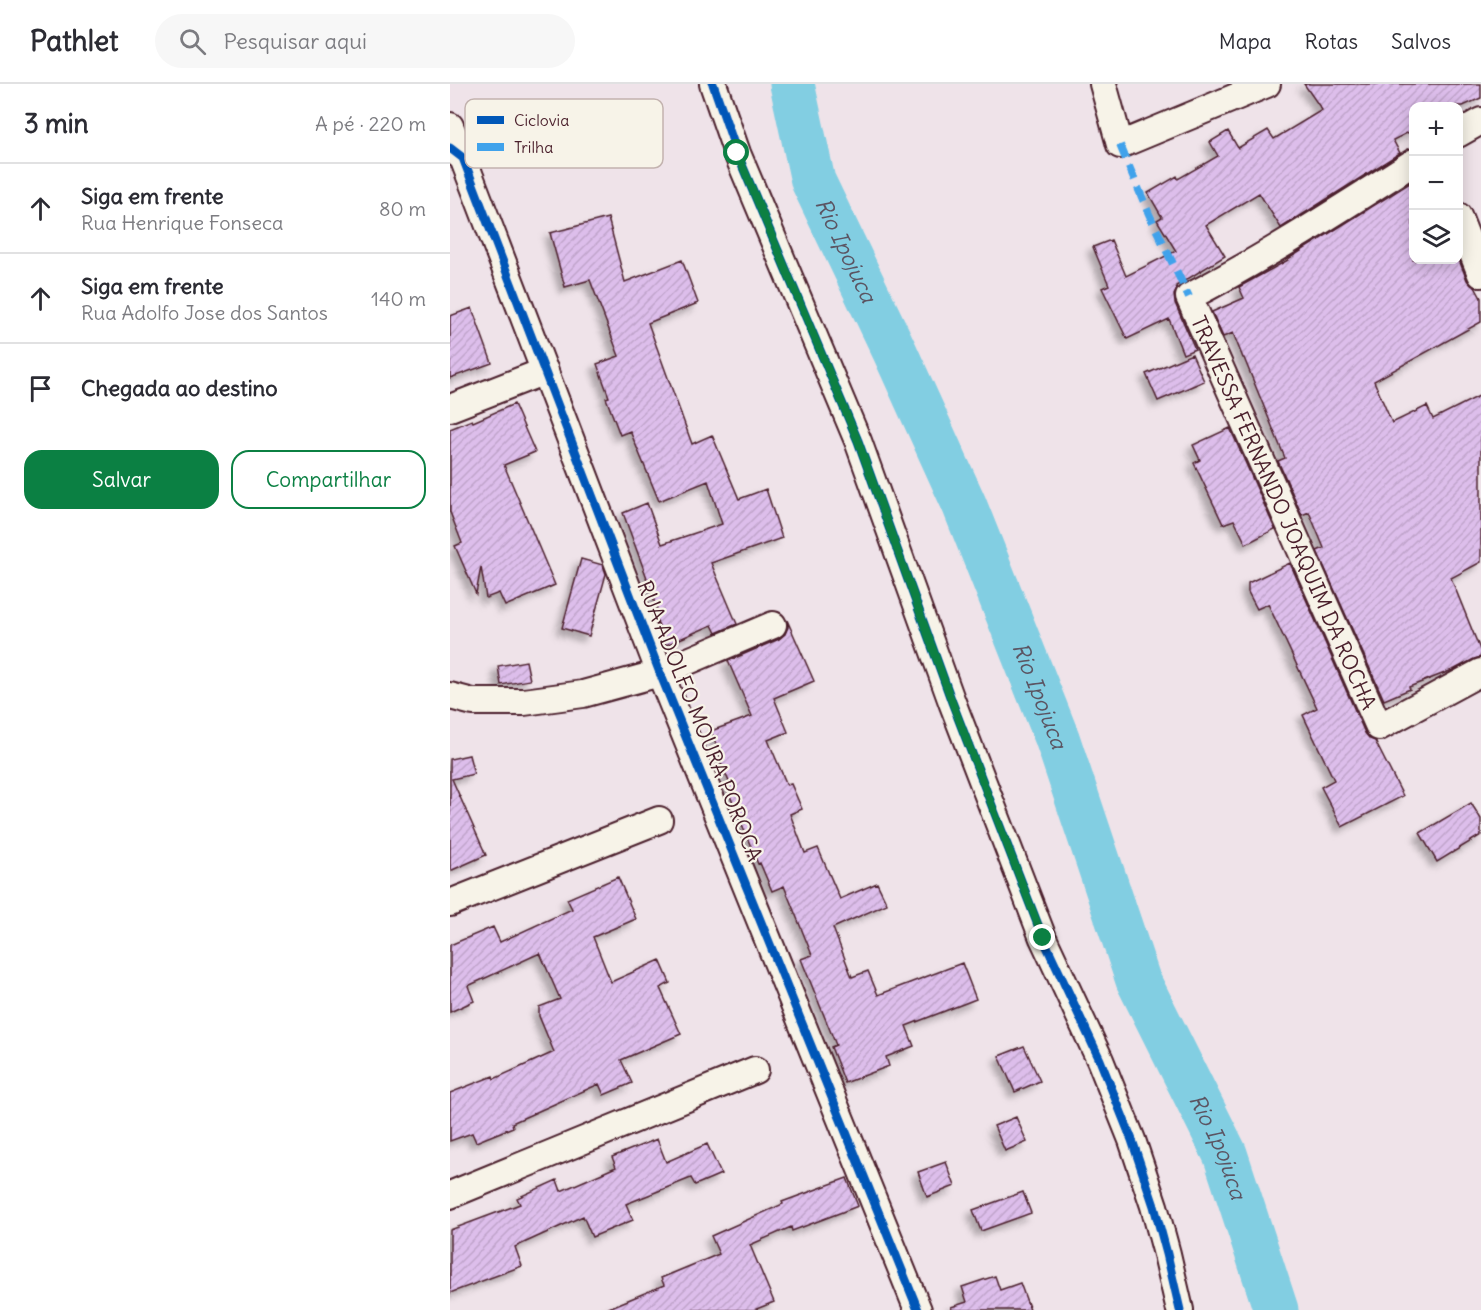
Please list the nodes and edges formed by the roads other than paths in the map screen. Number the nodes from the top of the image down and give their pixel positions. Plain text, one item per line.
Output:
1 (713, 84) edge
2 (1103, 84) edge
3 (1267, 84) edge
4 (1481, 121) edge
5 (450, 126) edge
6 (1463, 131) edge
7 (456, 153) edge
8 (1409, 165) edge
9 (1463, 229) edge
10 (1481, 274) edge
11 (545, 371) junction
12 (450, 408) edge
13 (773, 625) dead end
14 (1481, 672) edge
15 (660, 674) junction
16 (450, 696) edge
17 (659, 820) dead end
18 (450, 903) edge
19 (755, 1070) dead end
20 (450, 1195) edge
21 (918, 1310) edge
22 (1180, 1310) edge

1 - 22 street
2 - 3 street
4 - 6 street
5 - 7 street, RUA ADOLFO MOURA POROCA
7 - 11 street, RUA ADOLFO MOURA POROCA
8 - 14 street, TRAVESSA FERNANDO JOAQUIM DA ROCHA
9 - 10 street
11 - 12 street
11 - 15 street, RUA ADOLFO MOURA POROCA
13 - 15 street
15 - 16 street
15 - 21 street, RUA ADOLFO MOURA POROCA
17 - 18 street
19 - 20 street

